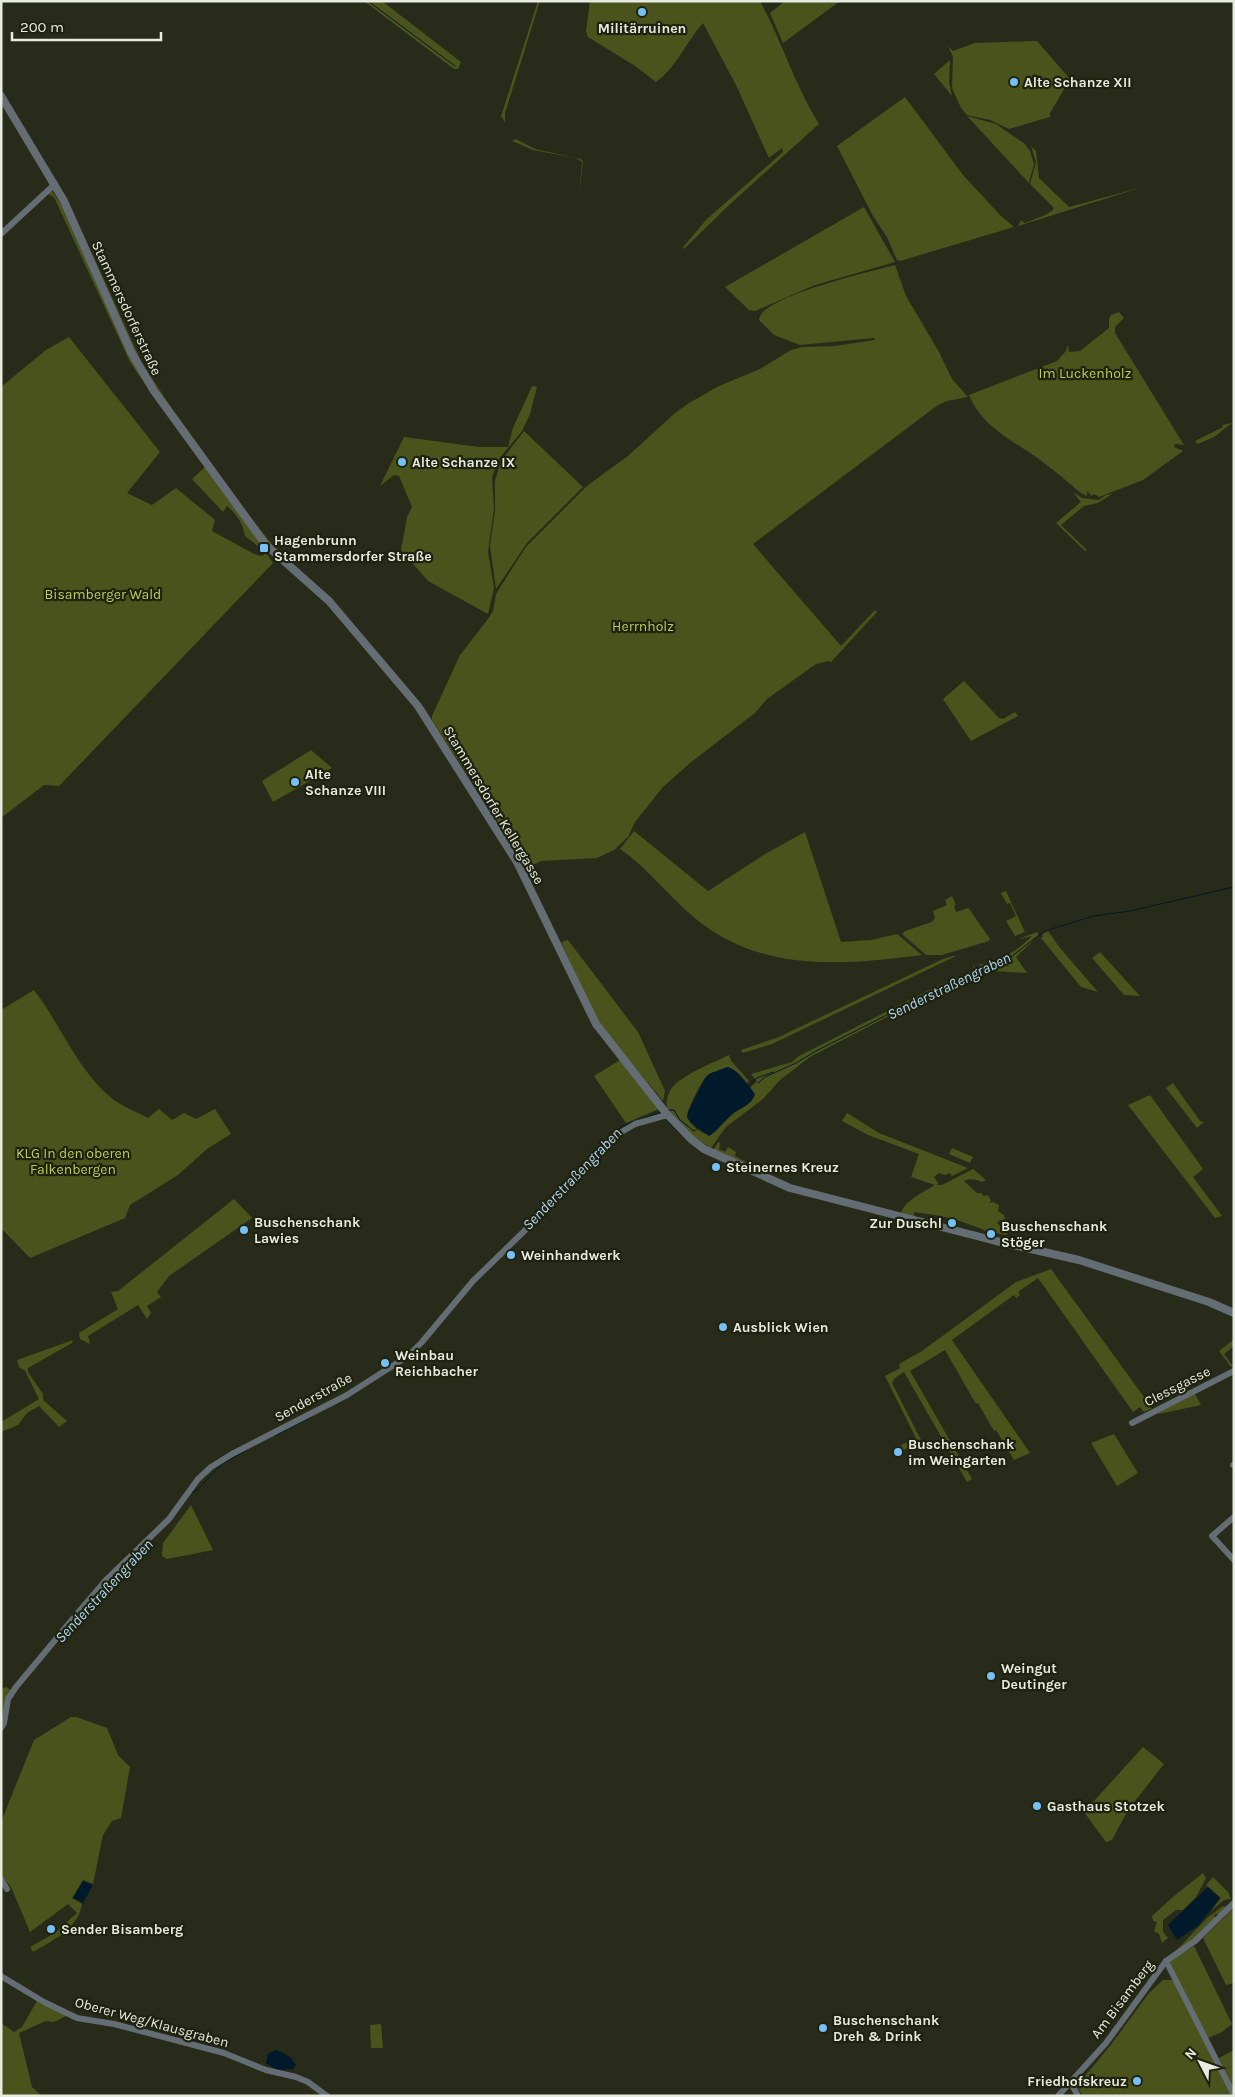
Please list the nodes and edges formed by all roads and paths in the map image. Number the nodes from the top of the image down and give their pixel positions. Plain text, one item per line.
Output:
1 (1, 96) edge
2 (55, 184) junction
3 (1, 234) edge
4 (286, 564) joint
5 (665, 1112) junction
6 (1234, 1313) edge
7 (1234, 1371) edge
8 (1132, 1423) dead end
9 (1234, 1517) edge
10 (1234, 1560) edge
11 (1, 1728) edge
12 (1, 1880) edge
13 (7, 1889) dead end
14 (1234, 1903) edge
15 (1166, 1961) junction
16 (1, 1976) edge
17 (1071, 2083) junction
18 (1234, 2094) edge
19 (326, 2096) edge
20 (1058, 2096) edge
21 (1078, 2096) edge

1 - 2 street, Stammersdorferstraße
2 - 3 street
2 - 4 street, Stammersdorferstraße
4 - 5 street, Stammersdorfer Kellergasse
5 - 6 street, Stammersdorfer Kellergasse
5 - 11 street, Senderstraße
7 - 8 street, Clessgasse
9 - 10 street
12 - 13 street
14 - 15 street, Am Bisamberg
15 - 17 street, Am Bisamberg
15 - 18 street
16 - 19 street, Oberer Weg/Klausgraben
17 - 20 street, Am Bisamberg
17 - 21 street

